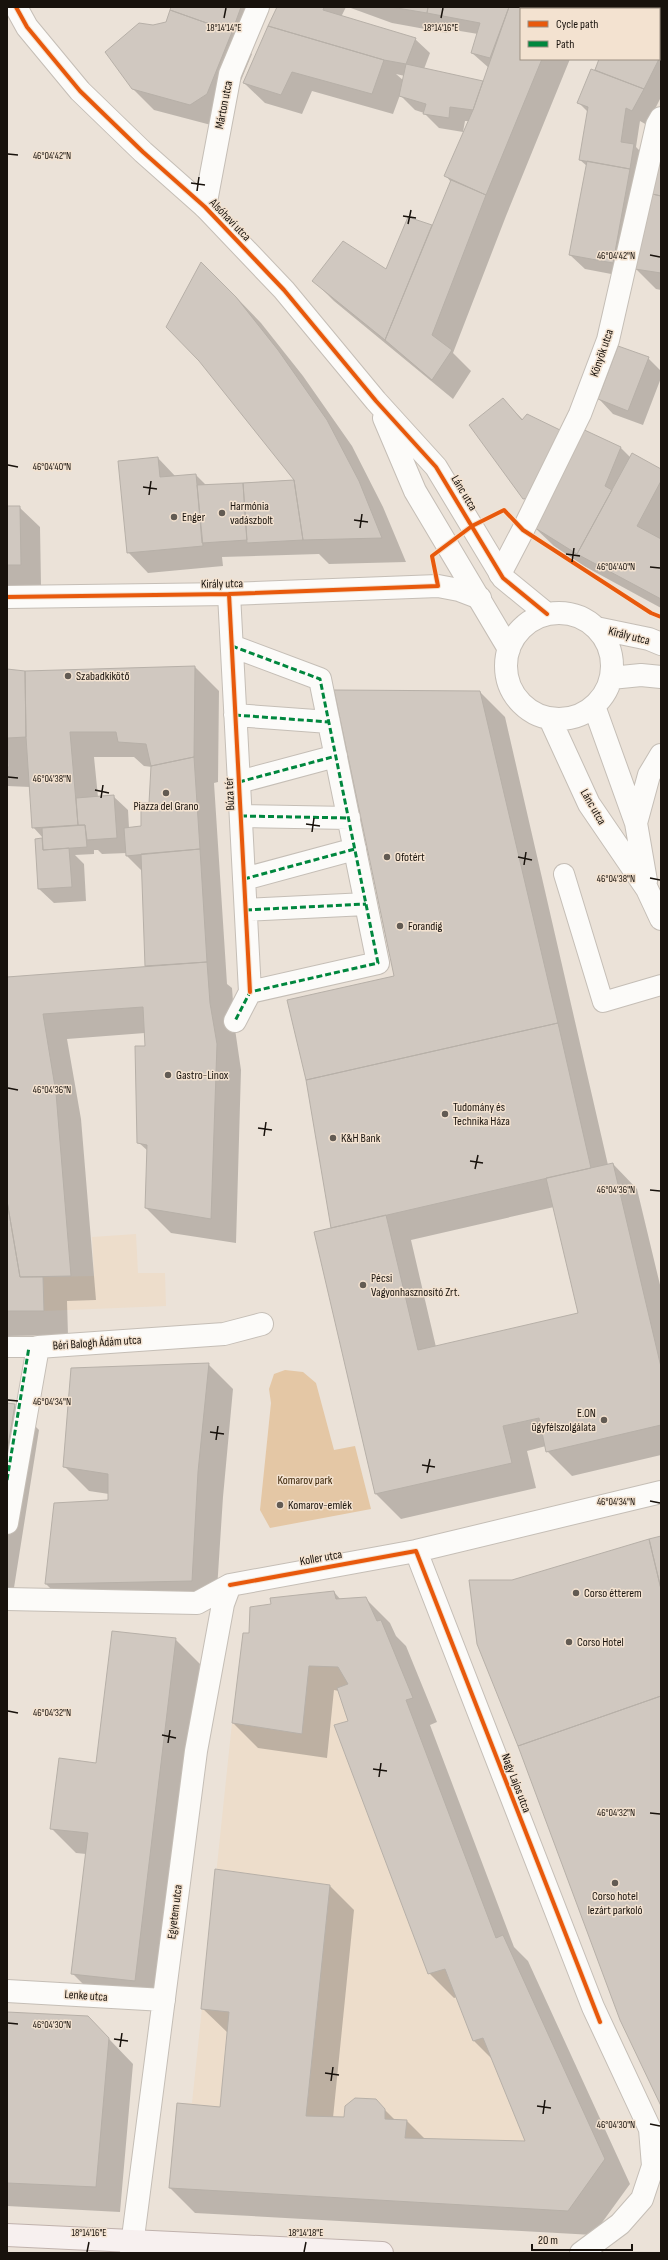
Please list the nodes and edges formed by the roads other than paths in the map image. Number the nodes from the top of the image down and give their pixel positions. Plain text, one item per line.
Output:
1 (16, 7) edge
2 (258, 7) edge
3 (661, 118) edge
4 (205, 207) junction
5 (376, 400) junction
6 (500, 574) junction
7 (229, 594) junction
8 (7, 597) edge
9 (480, 598) junction
10 (547, 614) junction
11 (596, 628) junction
12 (661, 644) edge
13 (232, 646) junction
14 (509, 649) junction
15 (661, 677) edge
16 (611, 678) junction
17 (594, 706) junction
18 (236, 715) junction
19 (550, 719) junction
20 (329, 722) junction
21 (336, 756) junction
22 (661, 756) edge
23 (239, 782) junction
24 (241, 816) junction
25 (349, 818) junction
26 (636, 824) junction
27 (355, 849) junction
28 (564, 874) dead end
29 (244, 879) junction
30 (647, 889) junction
31 (366, 904) junction
32 (246, 910) junction
33 (661, 919) edge
34 (661, 985) edge
35 (250, 992) junction
36 (235, 1021) dead end
37 (262, 1324) dead end
38 (7, 1347) edge
39 (33, 1347) junction
40 (7, 1480) edge
41 (661, 1492) edge
42 (7, 1523) edge
43 (416, 1551) junction
44 (230, 1585) junction
45 (7, 1599) edge
46 (7, 1991) edge
47 (164, 2000) junction
48 (7, 2235) edge
49 (132, 2247) edge
50 (382, 2253) edge
51 (581, 2253) edge

1 - 4 street, Alsóhavi utca
2 - 4 street, Márton utca
3 - 6 street, Könyök utca
4 - 5 street, Alsóhavi utca
5 - 6 street, Lánc utca
5 - 9 street
6 - 10 street, Lánc utca
7 - 8 street, Király utca
7 - 9 street, Király utca
7 - 13 street, Búza tér
9 - 14 street
10 - 11 street
10 - 14 street
11 - 12 street, Király utca
11 - 16 street
13 - 18 street, Búza tér
13 - 20 street
14 - 19 street
15 - 16 street
16 - 17 street
17 - 19 street
17 - 26 street, Lánc utca
18 - 20 street
18 - 23 street, Búza tér
19 - 30 street, Lánc utca
20 - 21 street
21 - 23 street
21 - 25 street
22 - 26 street
23 - 24 street, Búza tér
24 - 25 street
24 - 29 street, Búza tér
25 - 27 street
26 - 30 street, Lánc utca
27 - 29 street
27 - 31 street
28 - 34 lane
29 - 32 street, Búza tér
30 - 33 street, Lánc utca
31 - 32 street
31 - 35 street
32 - 35 street, Búza tér
35 - 36 street
37 - 39 street, Béri Balogh Ádám utca
38 - 39 lane
39 - 40 street
39 - 42 street, Béri Balogh Ádám utca
41 - 43 street, Koller utca
43 - 44 street, Koller utca
43 - 51 street, Nagy Lajos utca
44 - 45 street, Koller utca
44 - 47 street, Egyetem utca
46 - 47 street, Lenke utca
47 - 49 street, Egyetem utca
48 - 49 main road
49 - 50 main road

